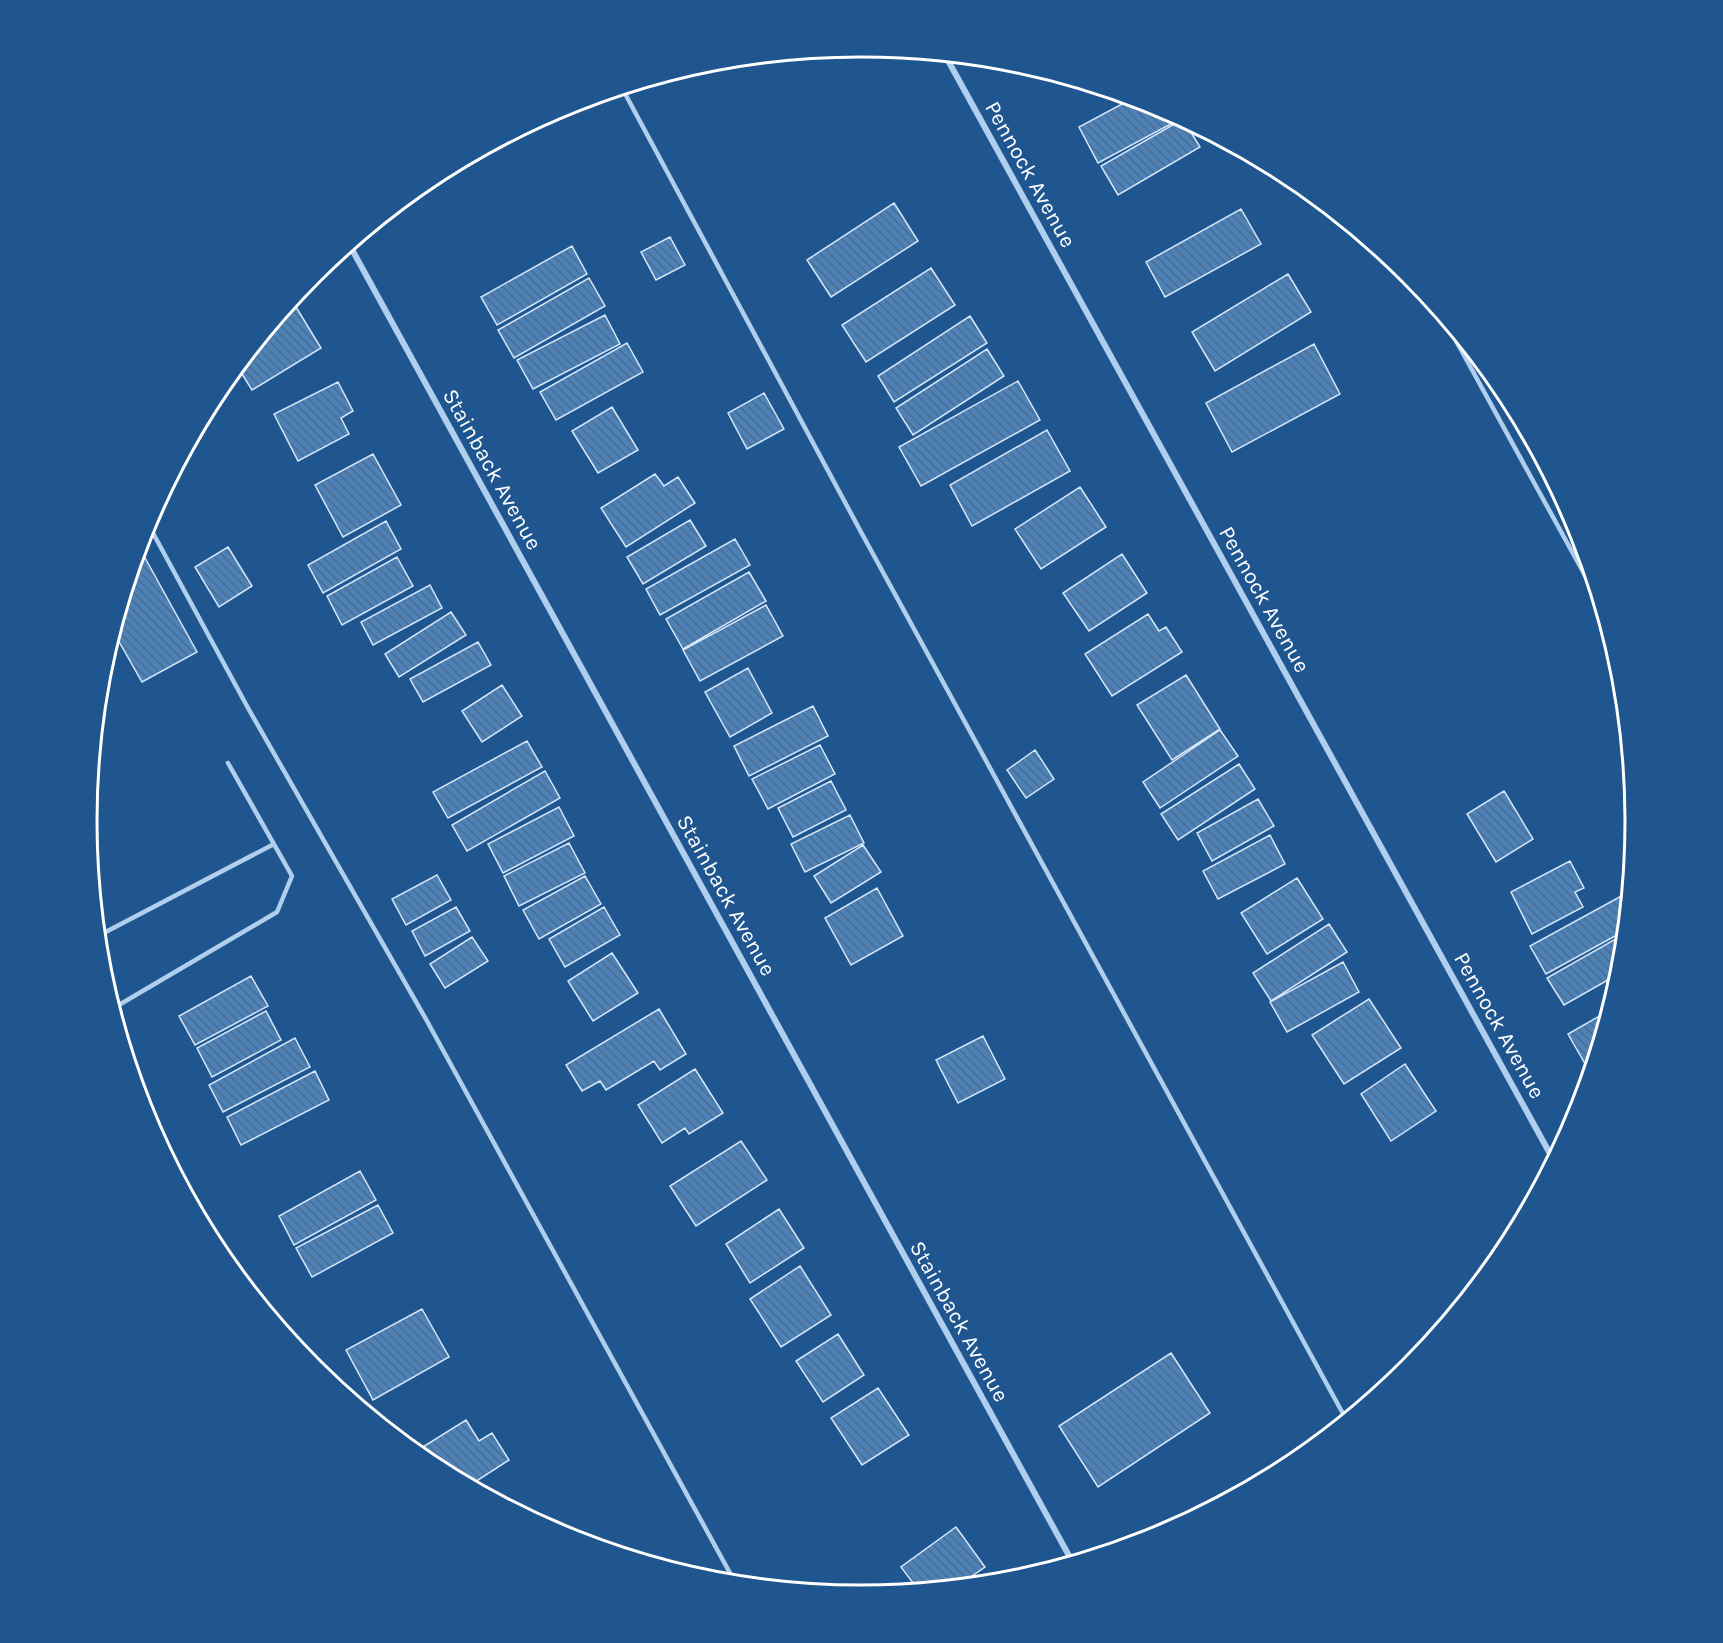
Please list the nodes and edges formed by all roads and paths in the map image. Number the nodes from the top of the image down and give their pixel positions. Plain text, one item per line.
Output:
1 (949, 63) edge
2 (626, 95) edge
3 (353, 251) edge
4 (1457, 343) edge
5 (153, 534) edge
6 (1584, 574) edge
7 (228, 763) dead end
8 (274, 844) junction
9 (106, 932) edge
10 (120, 1004) edge
11 (1550, 1154) edge
12 (1343, 1415) edge
13 (1069, 1557) edge
14 (730, 1574) edge

1 - 11 street, Pennock Avenue
2 - 12 lane
3 - 13 street, Stainback Avenue
4 - 6 lane
5 - 14 lane
7 - 8 lane
8 - 9 lane
8 - 10 lane

